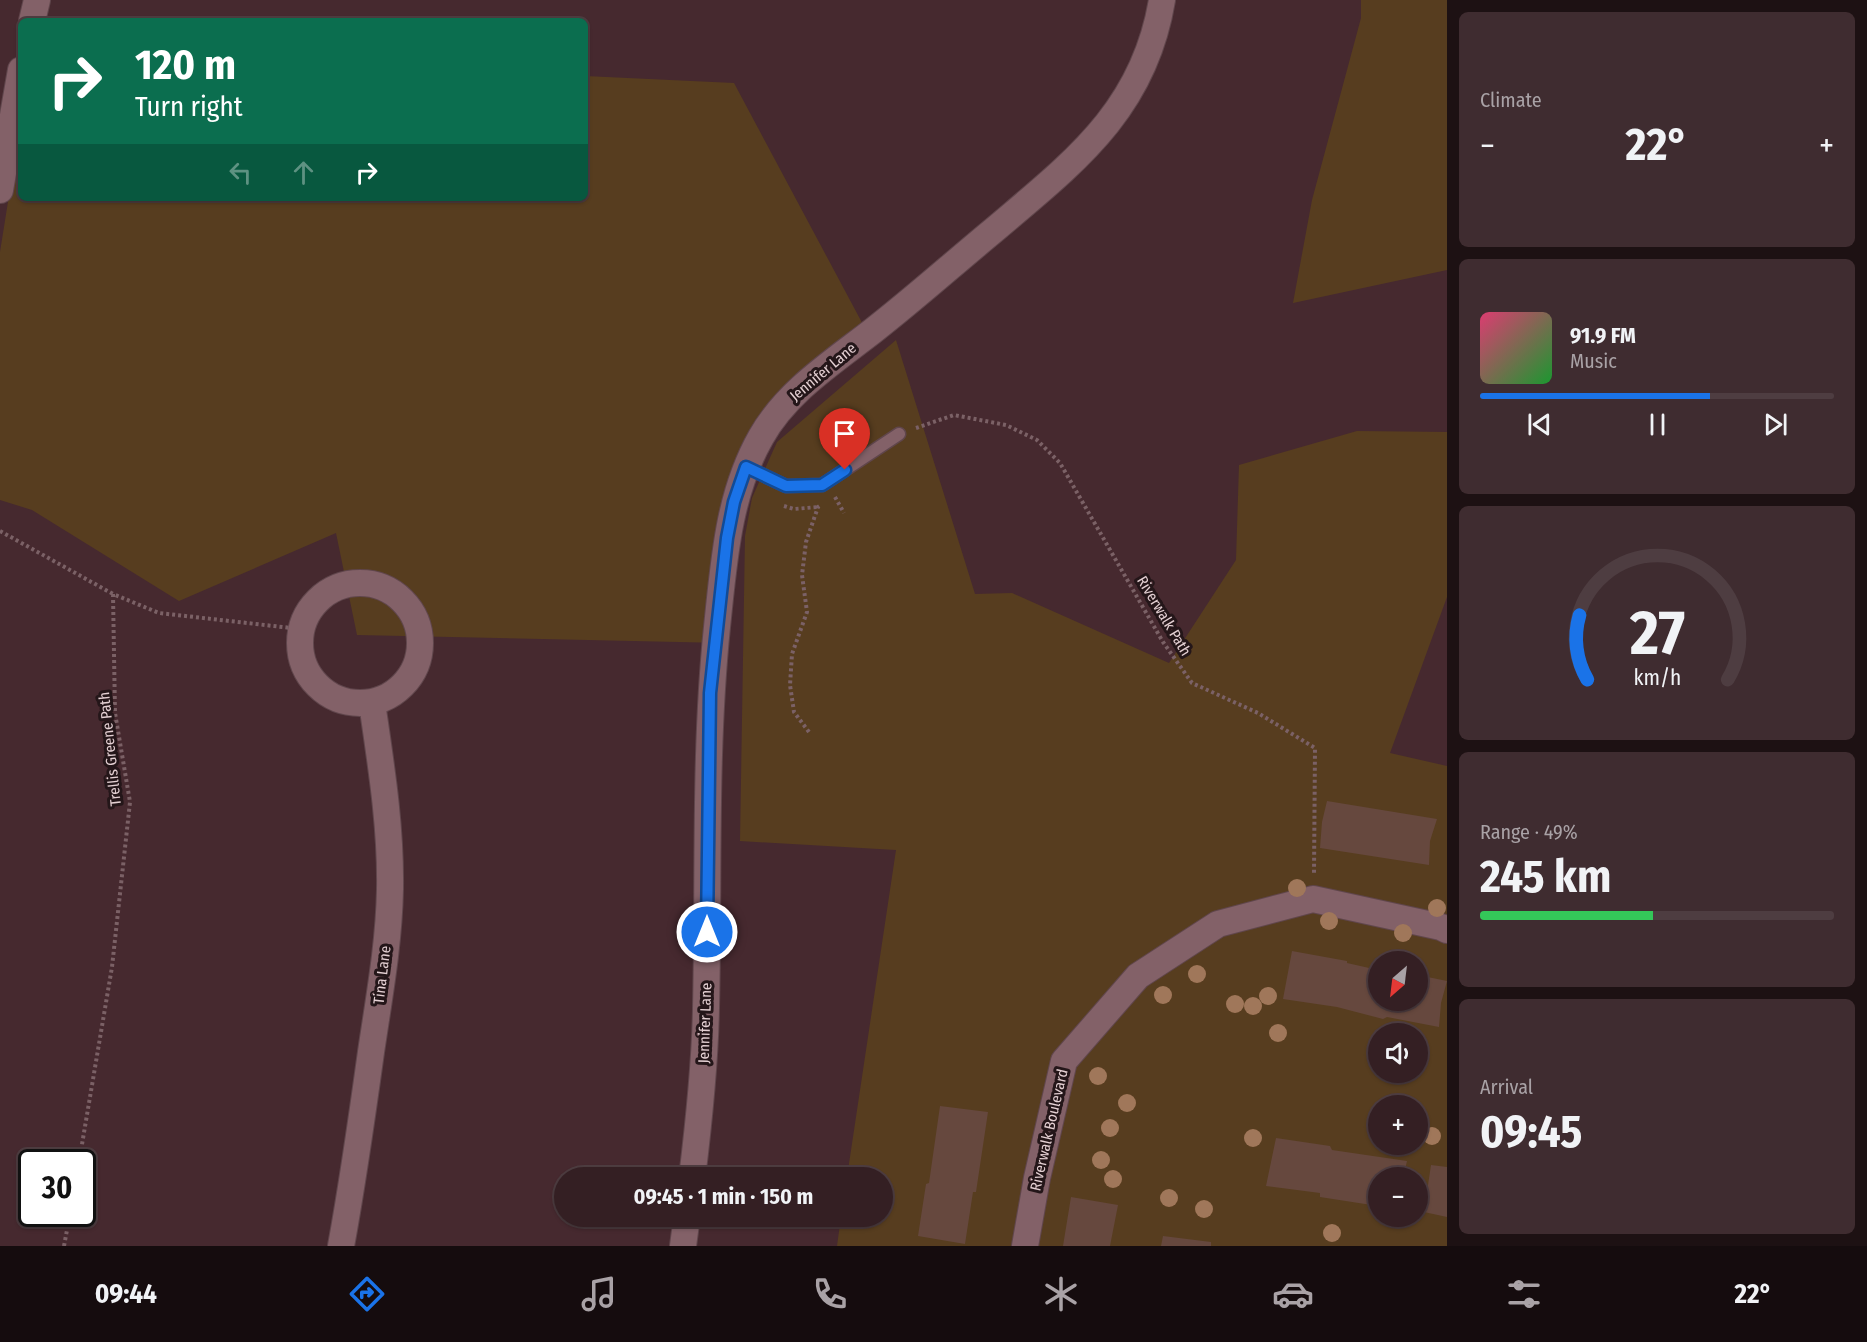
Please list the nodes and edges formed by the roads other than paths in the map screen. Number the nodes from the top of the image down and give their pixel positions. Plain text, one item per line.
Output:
1 (37, 0) edge
2 (1162, 0) edge
3 (33, 18) edge
4 (12, 83) edge
5 (0, 190) edge
6 (898, 434) road end
7 (746, 467) junction
8 (372, 703) junction
9 (1447, 930) edge
10 (693, 1167) edge
11 (686, 1227) edge
12 (341, 1246) edge
13 (683, 1246) edge
14 (1025, 1246) edge

1 - 3 street
2 - 7 street, Jennifer Lane
4 - 5 street
6 - 7 lane
7 - 10 street, Jennifer Lane
8 - 8 street
8 - 12 street, Tina Lane
9 - 14 street, Riverwalk Boulevard
11 - 13 street

